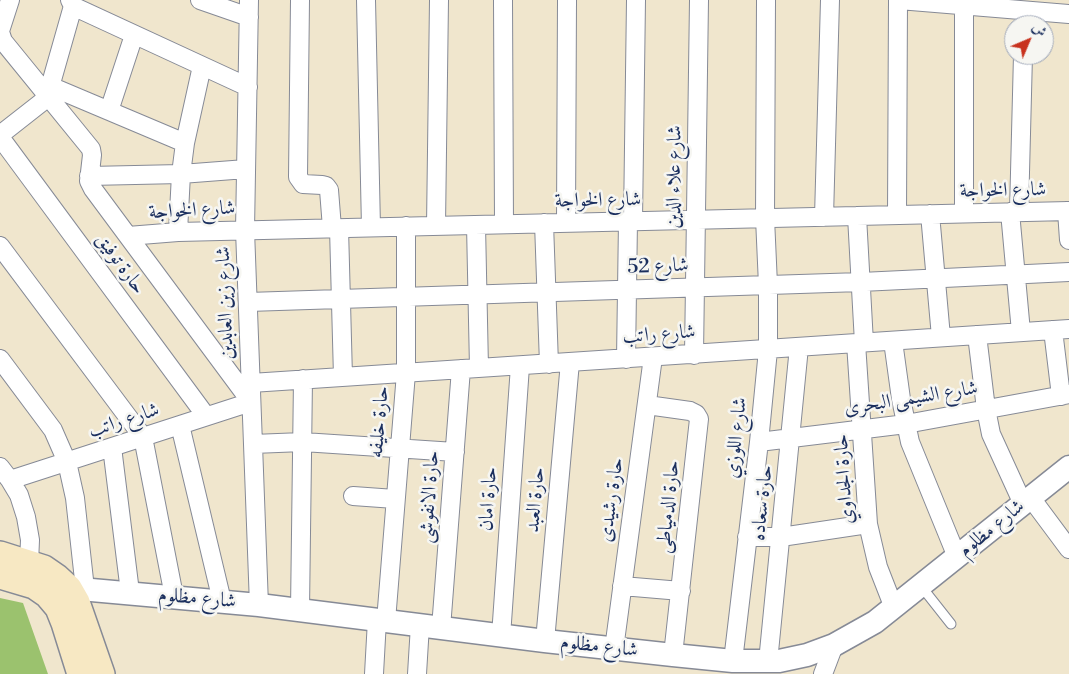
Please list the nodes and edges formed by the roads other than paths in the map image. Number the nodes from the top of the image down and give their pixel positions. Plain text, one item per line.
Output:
1 (10, 0) edge
2 (200, 0) edge
3 (300, 0) edge
4 (366, 0) edge
5 (440, 0) edge
6 (503, 0) edge
7 (567, 0) edge
8 (636, 0) edge
9 (699, 0) edge
10 (766, 0) edge
11 (830, 0) edge
12 (898, 0) edge
13 (72, 3) edge
14 (964, 3) edge
15 (249, 8) edge
16 (1024, 12) edge
17 (1069, 14) edge
18 (0, 31) edge
19 (134, 35) junction
20 (1022, 65) edge
21 (202, 66) junction
22 (248, 87) junction
23 (49, 90) junction
24 (109, 110) junction
25 (0, 136) edge
26 (185, 143) junction
27 (246, 169) junction
28 (181, 174) junction
29 (89, 176) junction
30 (1068, 211) edge
31 (1014, 212) junction
32 (964, 213) junction
33 (930, 214) junction
34 (897, 215) junction
35 (857, 216) junction
36 (824, 217) junction
37 (765, 218) junction
38 (696, 220) junction
39 (631, 221) junction
40 (544, 223) junction
41 (566, 223) junction
42 (504, 224) junction
43 (476, 225) junction
44 (406, 226) junction
45 (436, 226) junction
46 (371, 227) junction
47 (335, 228) junction
48 (245, 230) junction
49 (178, 232) junction
50 (128, 236) junction
51 (1069, 240) edge
52 (0, 246) edge
53 (1069, 272) edge
54 (1016, 274) junction
55 (936, 278) junction
56 (861, 282) junction
57 (768, 285) junction
58 (695, 288) junction
59 (627, 290) junction
60 (546, 292) junction
61 (478, 295) junction
62 (406, 297) junction
63 (341, 298) junction
64 (248, 302) junction
65 (1061, 329) edge
66 (1021, 332) junction
67 (977, 335) junction
68 (941, 337) junction
69 (893, 340) junction
70 (860, 343) junction
71 (799, 347) junction
72 (768, 350) junction
73 (694, 354) junction
74 (653, 357) junction
75 (0, 359) edge
76 (626, 359) junction
77 (570, 362) junction
78 (549, 364) junction
79 (520, 366) junction
80 (479, 368) junction
81 (461, 369) junction
82 (406, 373) junction
83 (344, 377) junction
84 (303, 379) junction
85 (251, 383) junction
86 (1065, 395) edge
87 (251, 402) junction
88 (646, 405) junction
89 (986, 409) junction
90 (206, 416) junction
91 (906, 424) junction
92 (180, 425) junction
93 (862, 429) junction
94 (143, 437) junction
95 (790, 438) junction
96 (303, 442) junction
97 (759, 442) junction
98 (253, 444) junction
99 (112, 447) junction
100 (400, 448) junction
101 (455, 452) junction
102 (67, 462) junction
103 (1069, 467) edge
104 (5, 473) edge
105 (353, 496) dead end
106 (395, 499) junction
107 (1027, 501) junction
108 (868, 524) junction
109 (781, 536) junction
110 (747, 537) junction
111 (1069, 548) edge
112 (0, 554) edge
113 (957, 557) junction
114 (29, 563) junction
115 (0, 576) edge
116 (622, 586) junction
117 (921, 586) junction
118 (77, 589) junction
119 (681, 591) junction
120 (130, 592) junction
121 (174, 596) junction
122 (222, 601) junction
123 (259, 605) junction
124 (894, 608) junction
125 (300, 610) junction
126 (382, 620) junction
127 (951, 624) dead end
128 (431, 627) junction
129 (501, 636) junction
130 (545, 641) junction
131 (834, 645) junction
132 (614, 649) junction
133 (673, 656) junction
134 (733, 661) junction
135 (768, 662) junction
136 (80, 674) edge
137 (102, 674) edge
138 (374, 674) edge
139 (417, 674) edge
140 (823, 674) edge

1 - 18 street
2 - 15 street
3 - 47 street
4 - 46 street
5 - 45 street
6 - 42 street
7 - 41 street
8 - 39 street
9 - 38 street, شارع علاء الدين
10 - 37 street, شارع اللوزي
11 - 36 street
12 - 14 street
12 - 34 street
13 - 19 street
13 - 23 street
14 - 16 street
14 - 32 street
15 - 22 street, شارع زين العابدين
16 - 17 street
18 - 23 street
19 - 21 street
19 - 24 street
20 - 31 street
21 - 22 street
21 - 26 street
22 - 27 street, شارع زين العابدين
23 - 24 street
23 - 25 street
23 - 29 street
24 - 26 street
25 - 90 street, حارة توفيق
26 - 28 street
27 - 28 street
27 - 48 street, شارع زين العابدين
28 - 29 street
28 - 49 street
29 - 50 street
30 - 31 street, شارع الخواجة
30 - 51 street
31 - 32 street, شارع الخواجة
31 - 54 street
32 - 33 street, شارع الخواجة
33 - 34 street, شارع الخواجة
33 - 55 street
34 - 35 street, شارع الخواجة
35 - 36 street, شارع الخواجة
35 - 56 street, حارة الجداوي
36 - 37 street, شارع الخواجة
37 - 38 street, شارع الخواجة
37 - 57 street, شارع اللوزي
38 - 39 street, شارع الخواجة
38 - 58 street, شارع علاء الدين
39 - 41 street, شارع الخواجة
39 - 59 street
40 - 41 street, شارع الخواجة
40 - 42 street, شارع الخواجة
40 - 60 street
42 - 43 street, شارع الخواجة
43 - 45 street, شارع الخواجة
43 - 61 street
44 - 45 street, شارع الخواجة
44 - 46 street, شارع الخواجة
44 - 62 street, حارة خليفه
46 - 47 street, شارع الخواجة
47 - 48 street, شارع الخواجة
47 - 63 street
48 - 49 street, شارع الخواجة
48 - 64 street, شارع زين العابدين
49 - 50 street, شارع الخواجة
50 - 87 street
52 - 94 street
53 - 54 street, شارع 52
54 - 55 street, شارع 52
54 - 66 street
55 - 56 street, شارع 52
55 - 68 street
56 - 57 street, شارع 52
56 - 70 street, حارة الجداوي
57 - 58 street, شارع 52
57 - 72 street, شارع اللوزي
58 - 59 street, شارع 52
58 - 73 street, شارع علاء الدين
59 - 60 street, شارع 52
59 - 76 street
60 - 61 street, شارع 52
60 - 78 street
61 - 62 street, شارع 52
61 - 80 street
62 - 63 street, شارع 52
62 - 82 street, حارة خليفه
63 - 64 street, شارع 52
63 - 83 street
64 - 85 street, شارع زين العابدين
65 - 66 street, شارع راتب
65 - 86 street
66 - 67 street, شارع راتب
67 - 68 street, شارع راتب
67 - 89 street
68 - 69 street, شارع راتب
69 - 70 street, شارع راتب
69 - 91 street
70 - 71 street, شارع راتب
70 - 93 street, حارة الجداوي
71 - 72 street, شارع راتب
71 - 95 street, حارة سعاده
72 - 73 street, شارع راتب
72 - 97 street, شارع اللوزي
73 - 74 street, شارع راتب
74 - 76 street, شارع راتب
74 - 88 street, حارة رشيدى
75 - 102 street
76 - 77 street, شارع راتب
77 - 78 street, شارع راتب
77 - 130 street, حارة العبد
78 - 79 street, شارع راتب
79 - 80 street, شارع راتب
79 - 129 street, حارة امان
80 - 81 street, شارع راتب
81 - 82 street, شارع راتب
81 - 101 street, حارة الانفوشى
82 - 83 street, شارع راتب
82 - 100 street, حارة خليفه
83 - 84 street, شارع راتب
84 - 85 street, شارع راتب
84 - 96 street
85 - 87 street, شارع زين العابدين
86 - 89 street, شارع الشيمى البحرى
87 - 90 street, شارع راتب
87 - 98 street, شارع زين العابدين
88 - 116 street, حارة رشيدى
88 - 119 street, حارة الدمياطى
89 - 91 street, شارع الشيمى البحرى
89 - 107 street
90 - 92 street, شارع راتب
91 - 93 street, شارع الشيمى البحرى
91 - 113 street
92 - 94 street, شارع راتب
92 - 122 street
93 - 95 street, شارع الشيمى البحرى
93 - 108 street, حارة الجداوي
94 - 99 street, شارع راتب
94 - 121 street
95 - 97 street, شارع الشيمى البحرى
95 - 109 street, حارة سعاده
96 - 98 street
96 - 100 street
96 - 125 street
97 - 110 street, شارع اللوزي
98 - 123 street, شارع زين العابدين
99 - 102 street, شارع راتب
99 - 120 street
100 - 101 street
100 - 106 street, حارة خليفه
101 - 128 street, حارة الانفوشى
102 - 104 street, شارع راتب
102 - 118 street
103 - 107 street, شارع مظلوم
104 - 114 street
105 - 106 street
106 - 126 street, حارة خليفه
107 - 111 street
107 - 113 street, شارع مظلوم
108 - 109 street
108 - 124 street, حارة الجداوي
109 - 110 street
109 - 135 street, حارة سعاده
110 - 134 street, شارع اللوزي
112 - 114 main road
113 - 117 street, شارع مظلوم
114 - 118 main road
115 - 136 main road
116 - 119 street
116 - 132 street, حارة رشيدى
117 - 124 street, شارع مظلوم
117 - 127 lane
118 - 120 street, شارع مظلوم
118 - 137 main road
119 - 133 street, حارة الدمياطى
120 - 121 street, شارع مظلوم
121 - 122 street, شارع مظلوم
122 - 123 street, شارع مظلوم
123 - 125 street, شارع مظلوم
124 - 131 street, شارع مظلوم
125 - 126 street, شارع مظلوم
126 - 128 street, شارع مظلوم
126 - 138 street, حارة خليفه
128 - 129 street, شارع مظلوم
128 - 139 street, حارة الانفوشى
129 - 130 street, شارع مظلوم
130 - 132 street, شارع مظلوم
131 - 135 street, شارع مظلوم
131 - 140 street
132 - 133 street, شارع مظلوم
133 - 134 street, شارع مظلوم
134 - 135 street, شارع مظلوم

